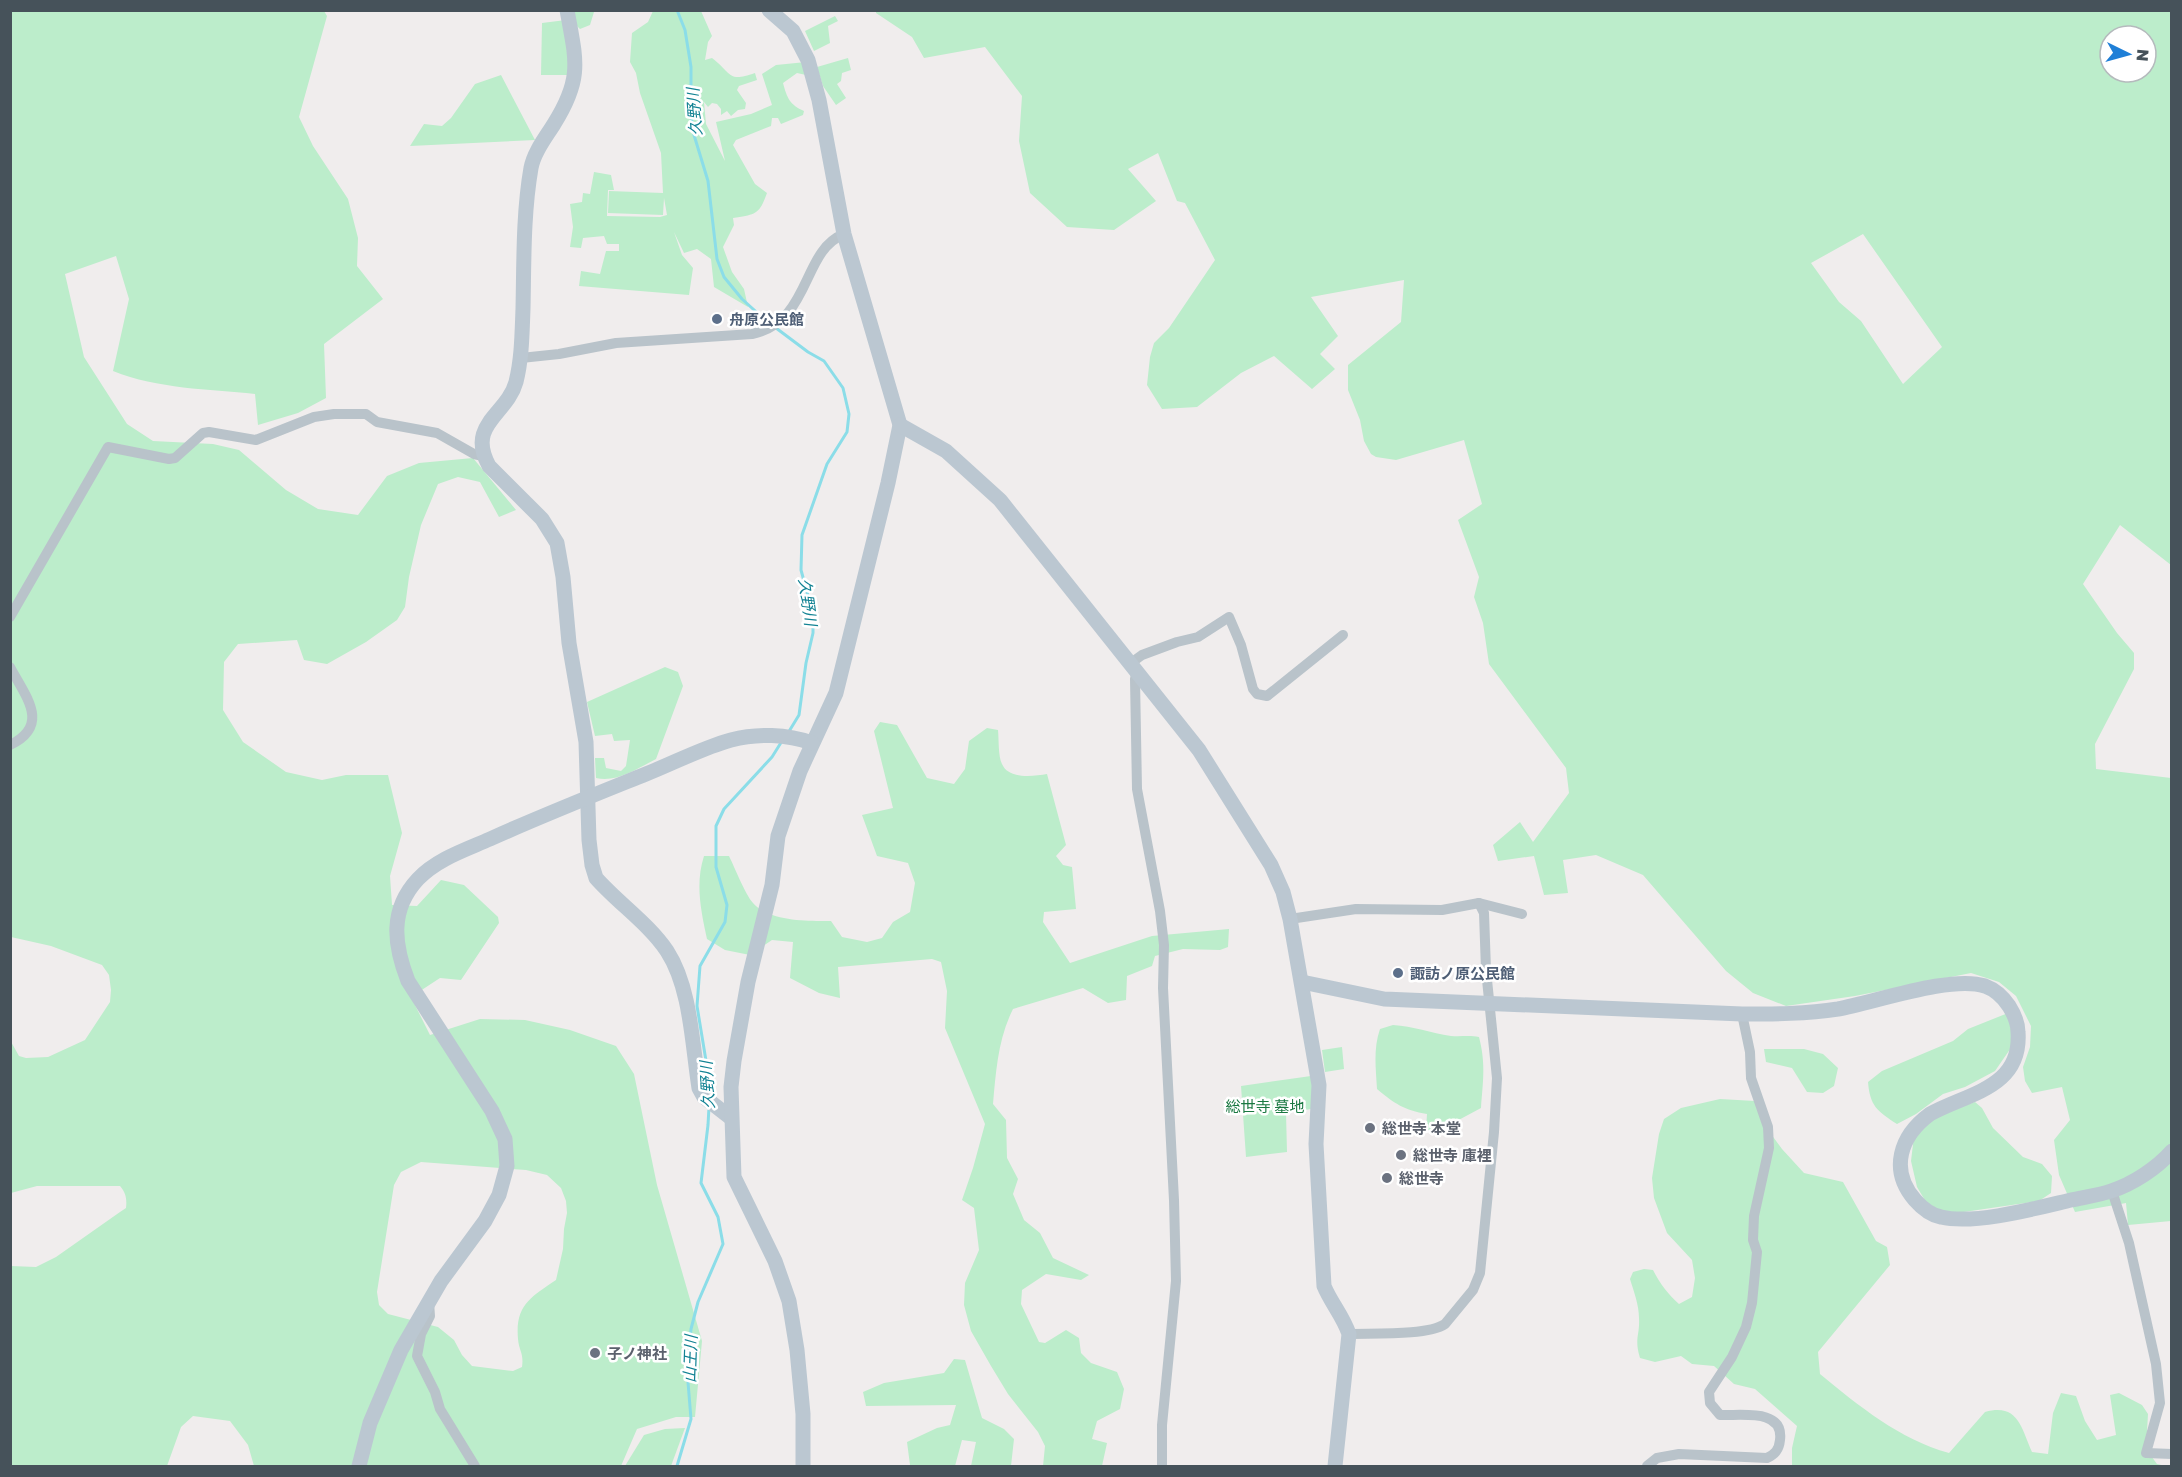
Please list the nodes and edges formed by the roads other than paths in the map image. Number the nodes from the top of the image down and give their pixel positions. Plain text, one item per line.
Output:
1 (567, 10) edge
2 (769, 10) edge
3 (844, 234) junction
4 (521, 358) junction
5 (900, 425) junction
6 (483, 456) junction
7 (10, 617) edge
8 (1343, 635) dead end
9 (1134, 666) junction
10 (10, 667) edge
11 (806, 741) junction
12 (10, 745) edge
13 (587, 797) junction
14 (1479, 903) junction
15 (1522, 914) dead end
16 (1290, 920) junction
17 (1302, 982) junction
18 (1491, 1004) junction
19 (1742, 1014) junction
20 (731, 1118) junction
21 (2172, 1151) edge
22 (2112, 1191) junction
23 (429, 1301) junction
24 (1348, 1334) junction
25 (2172, 1454) edge
26 (358, 1467) edge
27 (475, 1467) edge
28 (803, 1467) edge
29 (1162, 1467) edge
30 (1335, 1467) edge
31 (1647, 1467) edge

1 - 4 street
2 - 3 street
3 - 4 street
3 - 5 street
4 - 6 street
5 - 9 street
5 - 11 street
6 - 7 street
6 - 13 street
8 - 9 street
9 - 16 street
9 - 29 street
10 - 12 street
11 - 13 street
11 - 20 street
13 - 20 street
13 - 23 street
14 - 15 street
14 - 16 street
14 - 18 street
16 - 17 street
17 - 18 street
17 - 24 street
18 - 19 street
18 - 24 street
19 - 22 street
19 - 31 street
20 - 28 street
21 - 22 street
22 - 25 street
23 - 26 street
23 - 27 street
24 - 30 street

